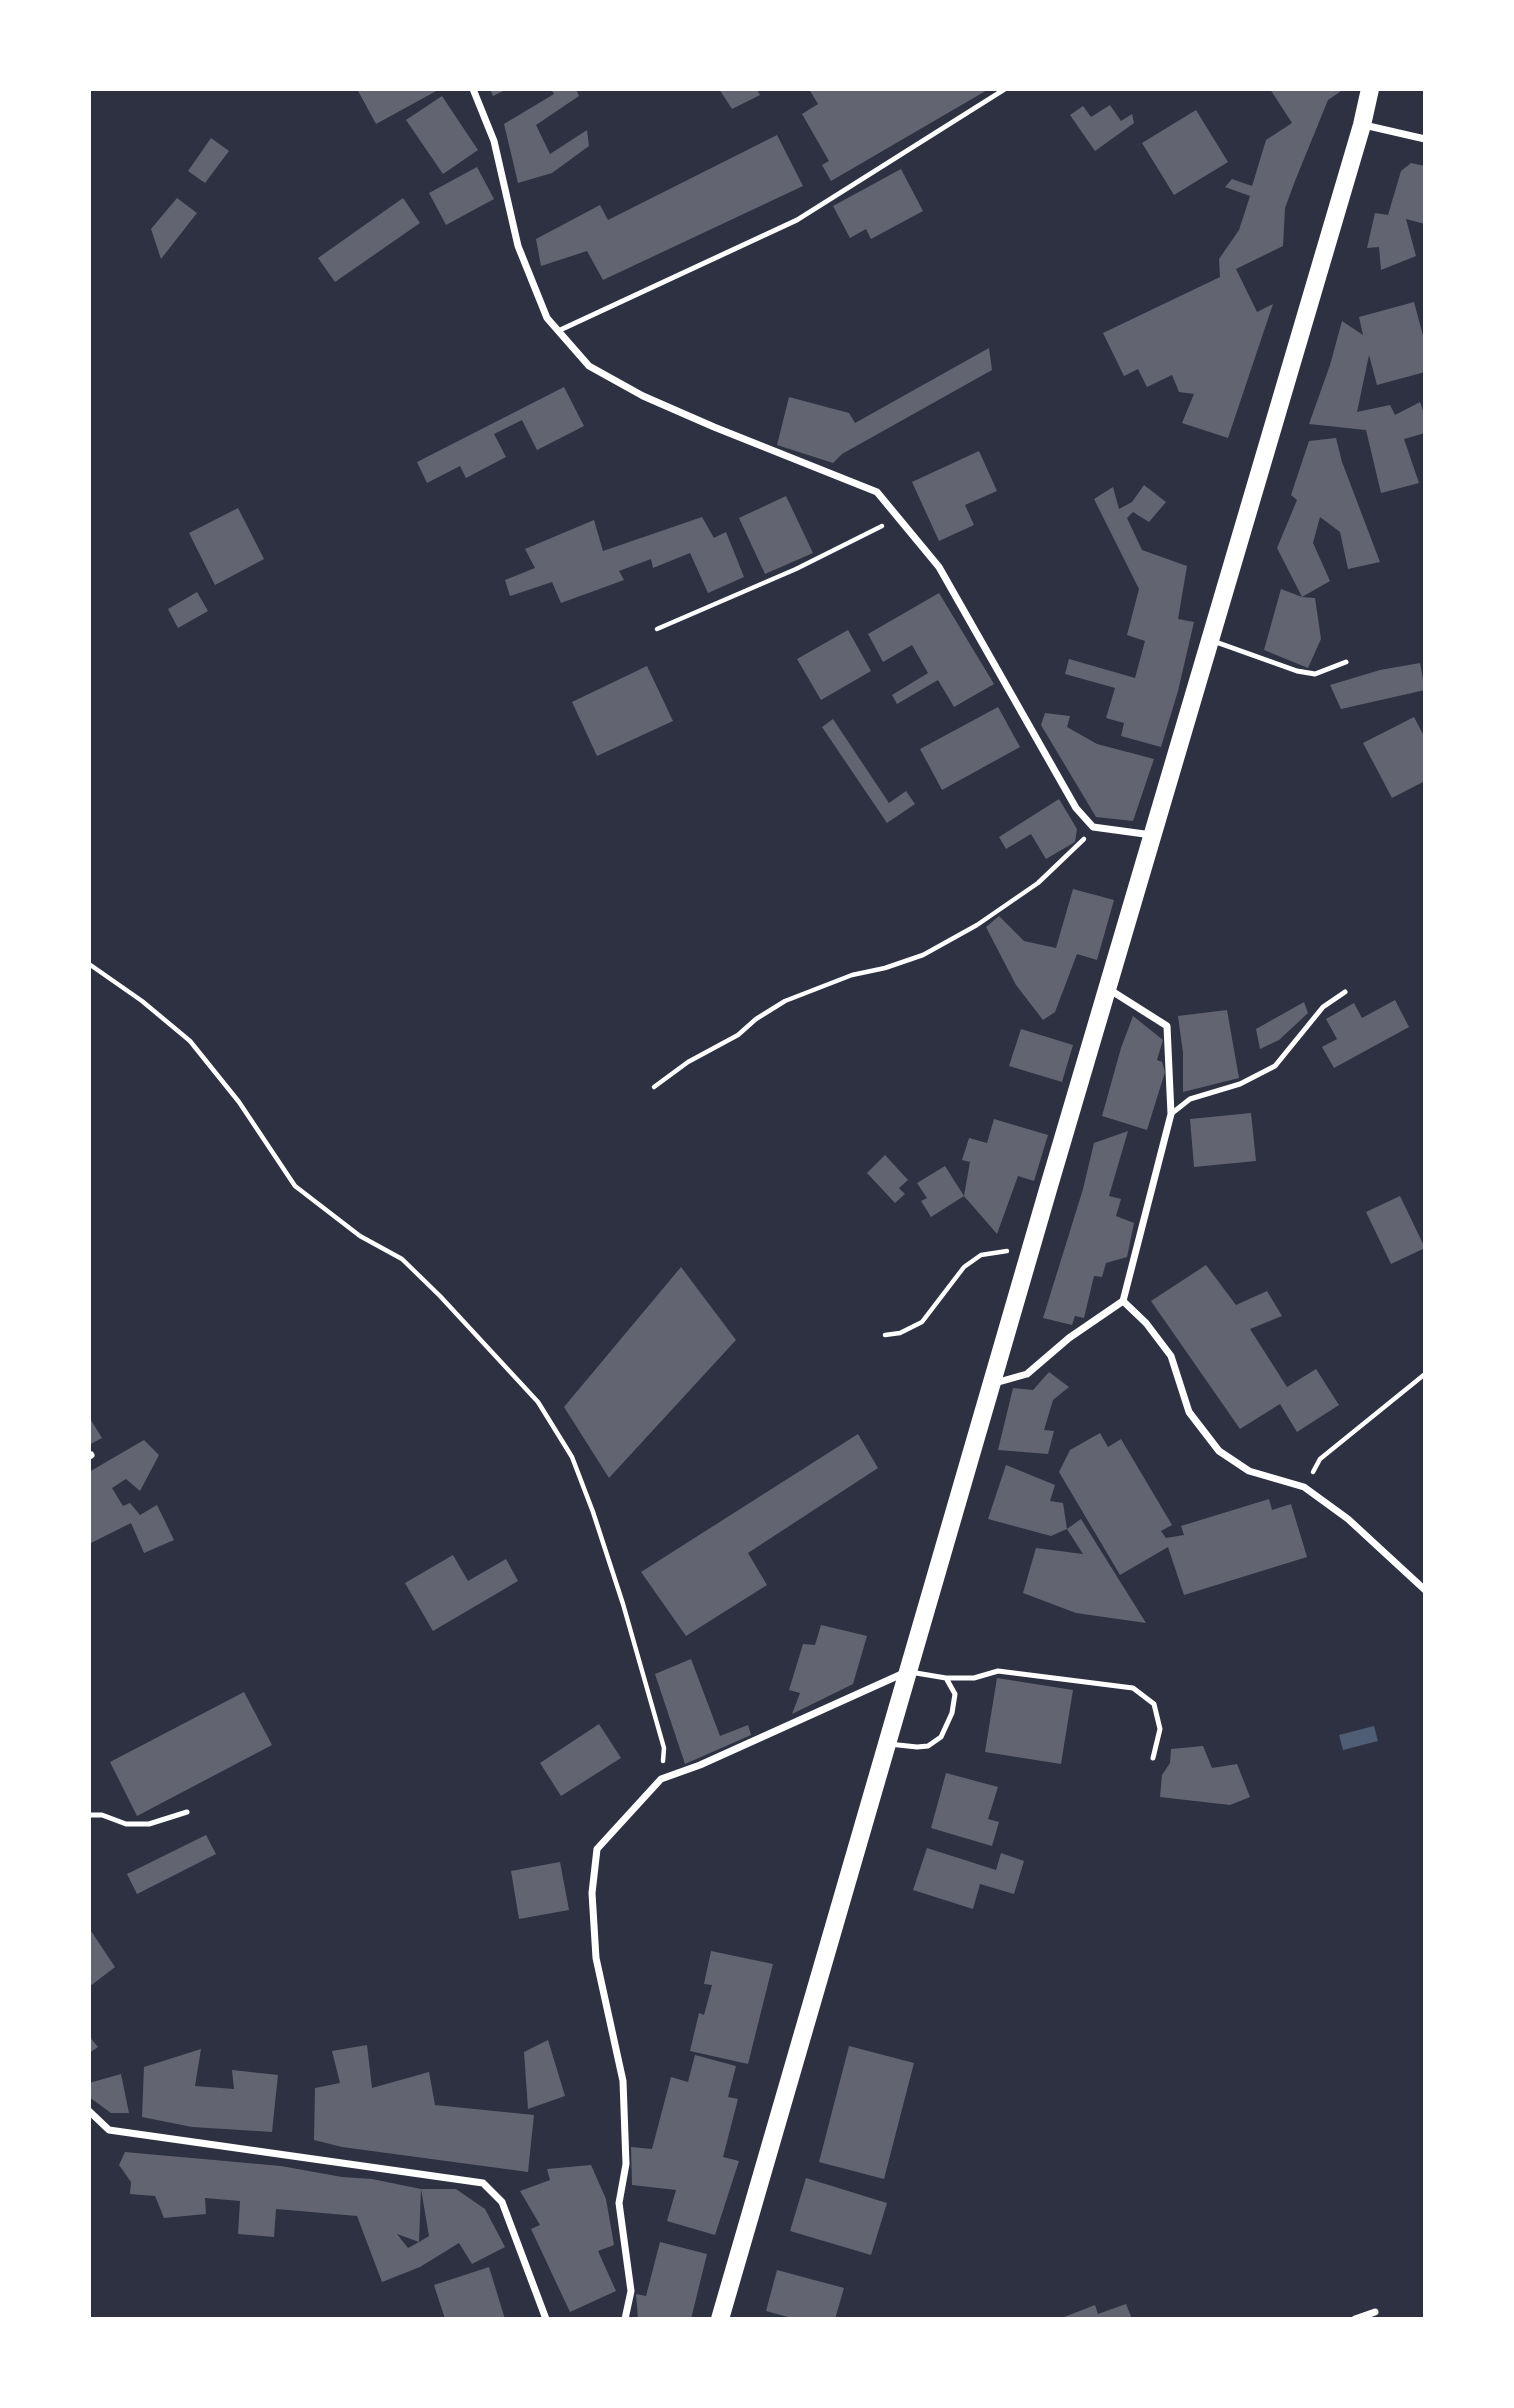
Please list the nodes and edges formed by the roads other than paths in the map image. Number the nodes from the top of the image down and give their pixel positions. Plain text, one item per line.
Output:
1 (473, 89) edge
2 (1005, 89) edge
3 (1370, 89) edge
4 (1362, 125) junction
5 (1425, 139) edge
6 (558, 331) junction
7 (1210, 640) junction
8 (1346, 662) dead end
9 (1153, 835) junction
10 (1107, 988) junction
11 (1345, 992) dead end
12 (1171, 1114) junction
13 (1123, 1301) junction
14 (991, 1384) junction
15 (1425, 1590) edge
16 (908, 1671) junction
17 (946, 1678) junction
18 (886, 1744) junction
19 (1153, 1758) dead end
20 (187, 1812) dead end
21 (89, 1815) edge
22 (89, 2111) edge
23 (1375, 2312) dead end
24 (546, 2319) edge
25 (625, 2319) edge
26 (720, 2319) edge
27 (1355, 2319) edge

1 - 6 street
2 - 6 lane
3 - 4 main road
4 - 5 street
4 - 7 main road
6 - 9 street
7 - 8 lane
7 - 9 main road
9 - 10 main road
10 - 12 street
10 - 14 main road
11 - 12 lane
12 - 13 street
13 - 14 street
13 - 15 street
14 - 16 main road
16 - 17 lane
16 - 18 main road
16 - 25 street
17 - 18 lane
17 - 19 lane
18 - 26 main road
20 - 21 lane
22 - 24 street
23 - 27 street

